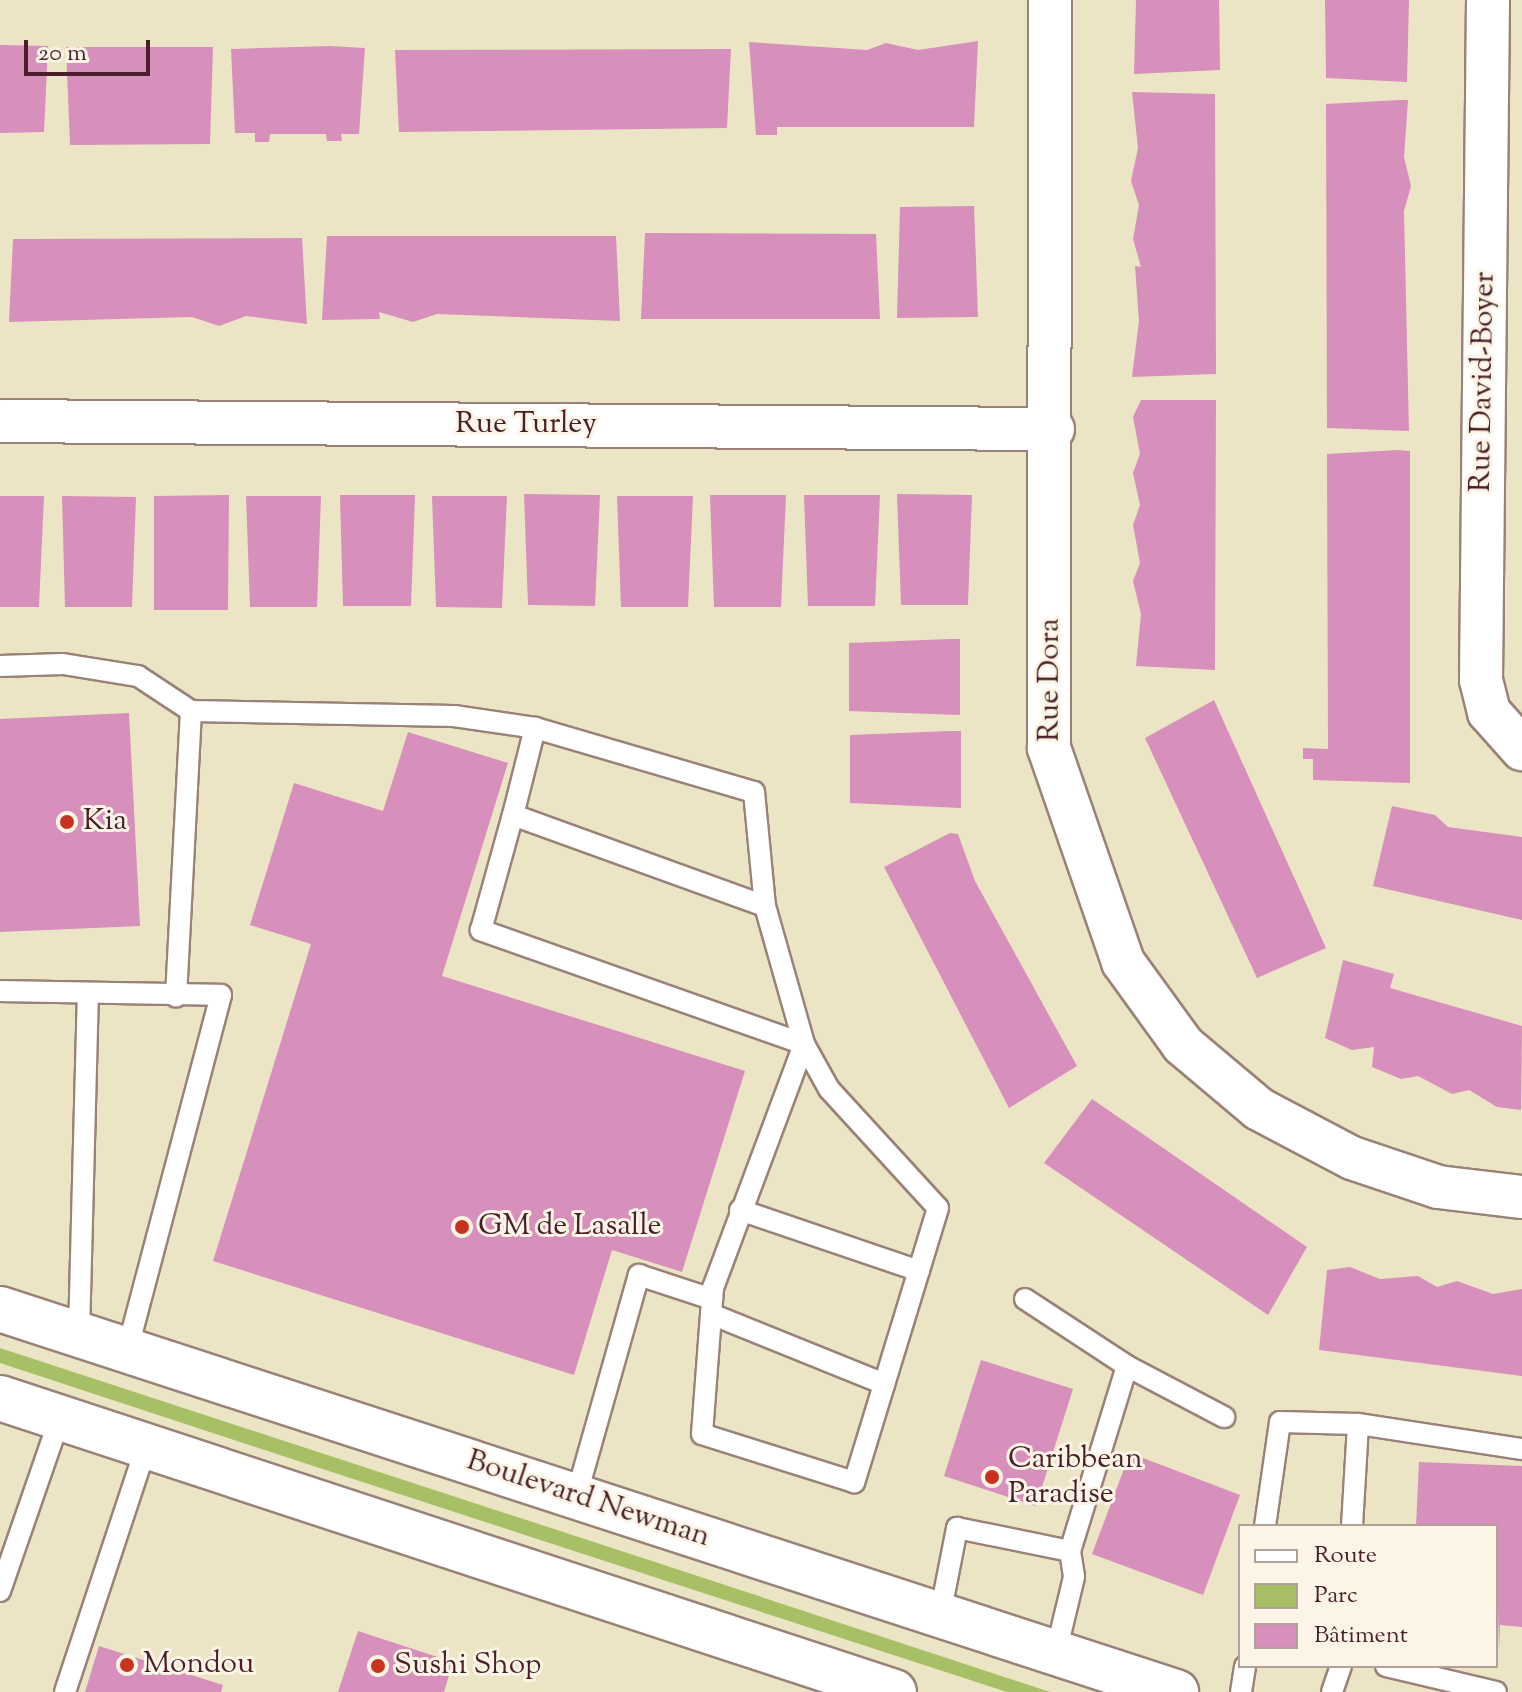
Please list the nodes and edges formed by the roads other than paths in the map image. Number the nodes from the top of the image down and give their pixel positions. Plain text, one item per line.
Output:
1 (1050, 0) edge
2 (1488, 0) edge
3 (0, 421) edge
4 (1053, 429) junction
5 (0, 666) edge
6 (191, 711) junction
7 (535, 728) junction
8 (1522, 749) edge
9 (513, 815) junction
10 (765, 906) junction
11 (0, 991) edge
12 (88, 994) junction
13 (176, 997) junction
14 (804, 1044) junction
15 (1522, 1197) edge
16 (740, 1210) junction
17 (919, 1271) junction
18 (1025, 1299) dead end
19 (712, 1306) junction
20 (0, 1309) edge
21 (79, 1334) junction
22 (127, 1350) junction
23 (1127, 1366) junction
24 (884, 1384) junction
25 (0, 1398) edge
26 (1224, 1417) dead end
27 (60, 1418) junction
28 (1358, 1424) junction
29 (146, 1447) junction
30 (1522, 1449) edge
31 (576, 1497) junction
32 (1265, 1524) edge
33 (1352, 1524) edge
34 (1070, 1551) junction
35 (0, 1591) edge
36 (940, 1615) junction
37 (1056, 1652) junction
38 (1245, 1668) edge
39 (1340, 1668) edge
40 (1394, 1668) edge
41 (65, 1692) edge
42 (894, 1692) edge
43 (1176, 1692) edge
44 (1241, 1692) edge
45 (1332, 1692) edge
46 (1496, 1692) edge

1 - 4 street, Rue Dora
2 - 8 street, Rue David-Boyer
3 - 4 street, Rue Turley
4 - 15 street, Rue Dora
5 - 6 lane
6 - 7 lane
6 - 13 lane
7 - 9 lane
7 - 10 lane
9 - 10 lane
9 - 14 lane
10 - 14 lane
11 - 12 lane
12 - 13 lane
12 - 21 lane
13 - 22 lane
14 - 16 lane
14 - 17 lane
16 - 17 lane
16 - 19 lane
17 - 24 lane
18 - 23 lane
19 - 24 lane
19 - 24 lane
19 - 31 lane
20 - 21 main road, Boulevard Newman
21 - 22 main road, Boulevard Newman
22 - 31 main road, Boulevard Newman
23 - 26 lane
23 - 34 lane
25 - 27 main road
27 - 29 main road
27 - 35 lane
28 - 30 lane
28 - 32 lane
28 - 33 lane
29 - 41 lane
29 - 42 main road
31 - 36 main road, Boulevard Newman
34 - 36 lane
34 - 37 lane
36 - 37 main road, Boulevard Newman
37 - 43 main road, Boulevard Newman
38 - 44 lane
39 - 45 lane
40 - 46 lane

